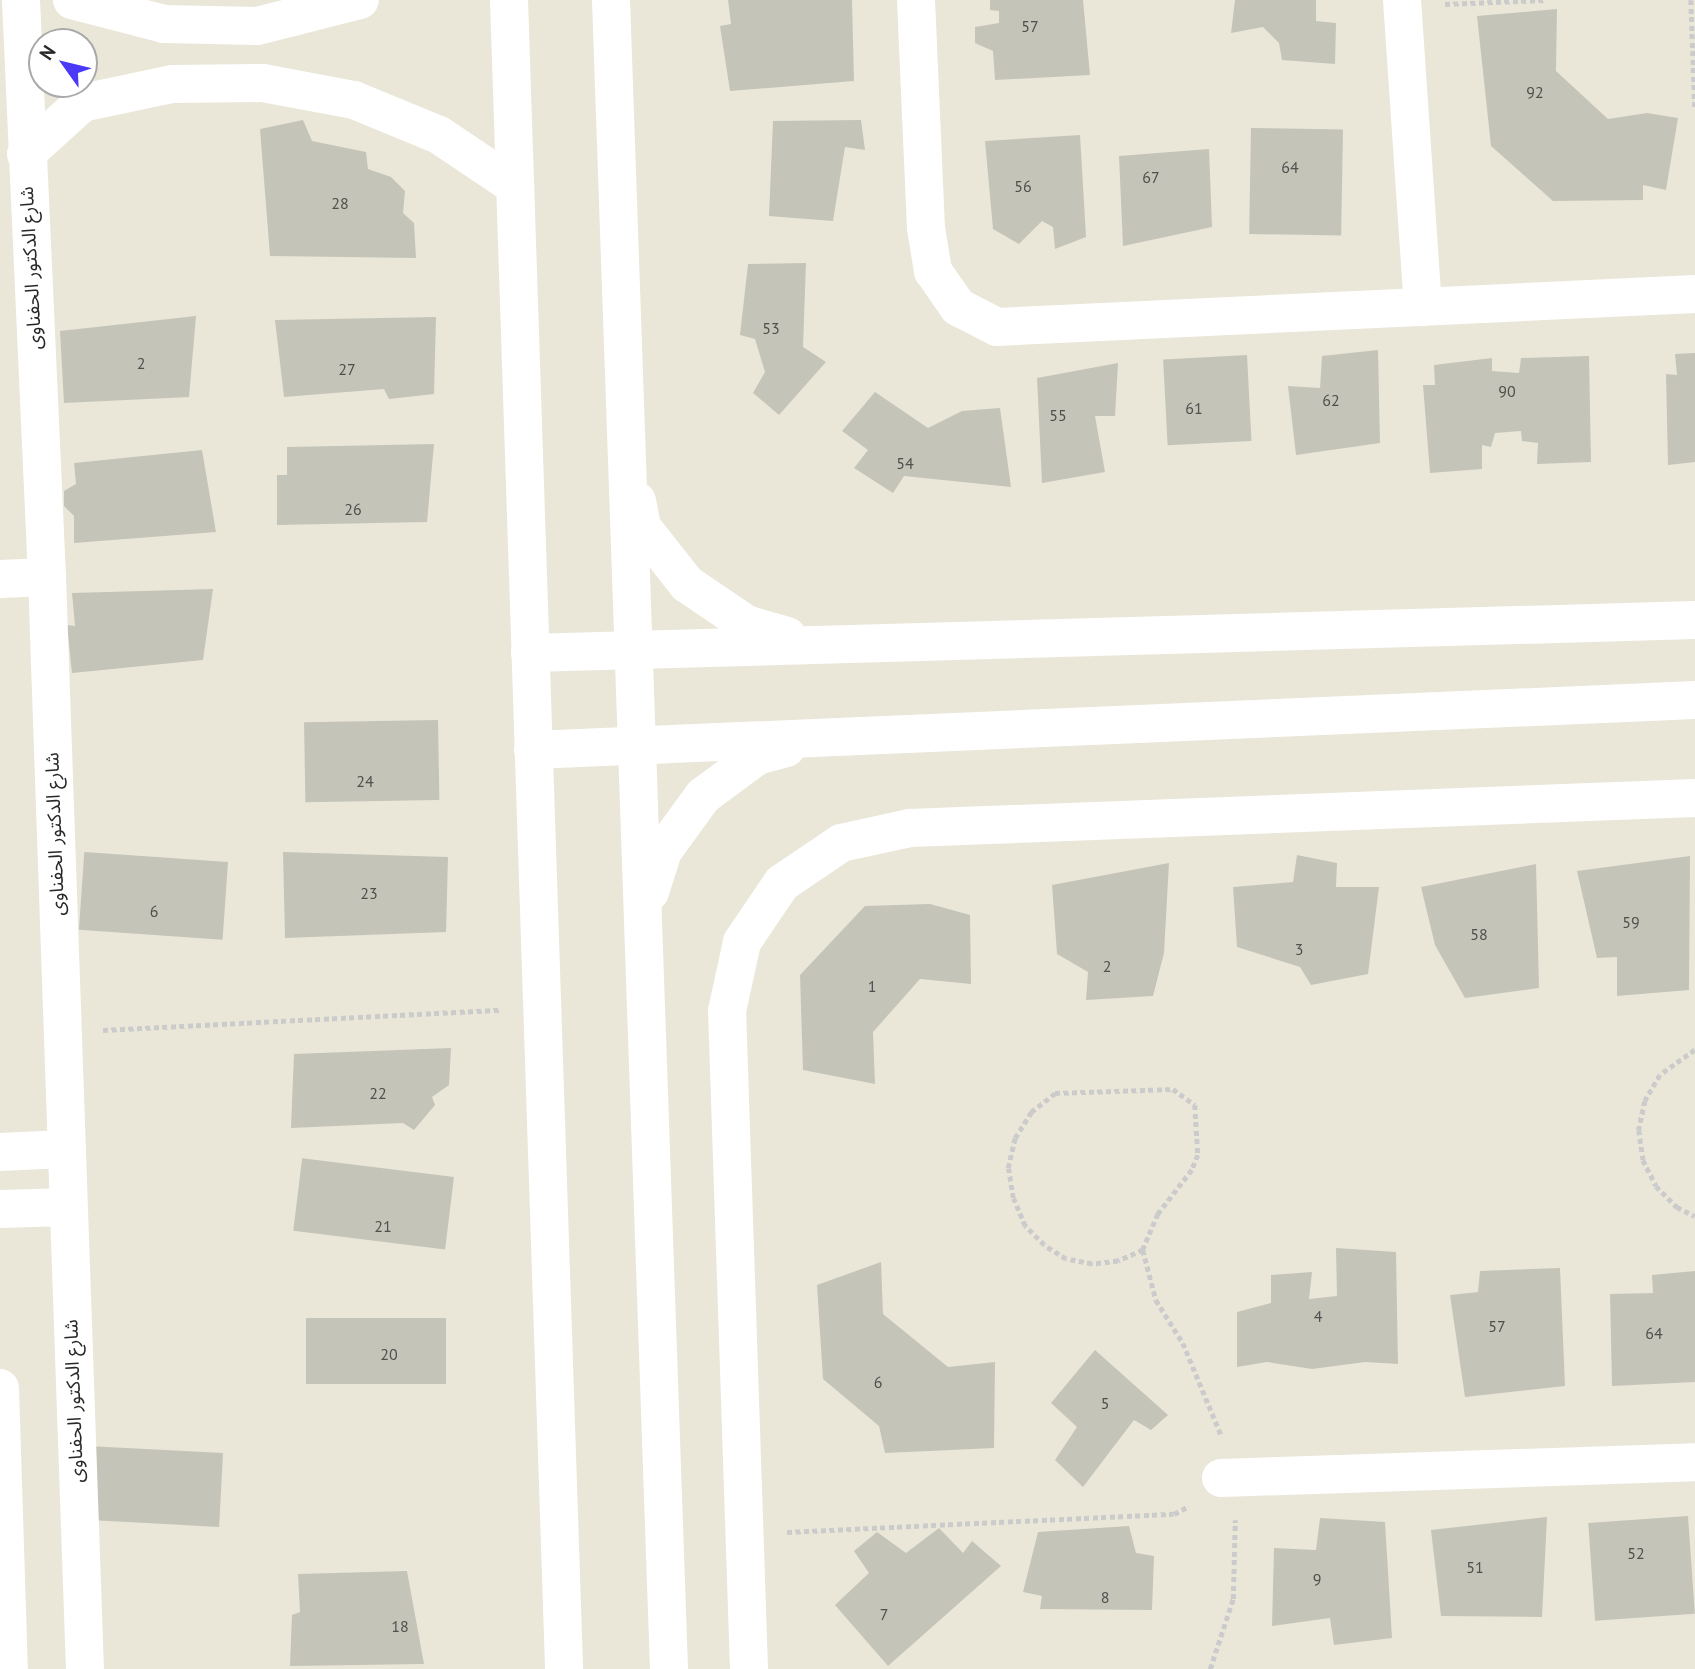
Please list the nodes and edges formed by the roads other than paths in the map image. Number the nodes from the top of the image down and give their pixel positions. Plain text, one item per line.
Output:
1 (21, 0) edge
2 (72, 0) edge
3 (360, 0) edge
4 (509, 0) edge
5 (611, 0) edge
6 (916, 0) edge
7 (1402, 3) edge
8 (26, 154) junction
9 (515, 186) junction
10 (1695, 294) edge
11 (1423, 307) junction
12 (627, 458) junction
13 (47, 577) junction
14 (0, 579) edge
15 (1695, 620) edge
16 (816, 645) junction
17 (634, 648) junction
18 (530, 653) junction
19 (1695, 700) edge
20 (821, 738) junction
21 (637, 746) junction
22 (533, 750) junction
23 (1695, 798) edge
24 (643, 914) junction
25 (65, 1149) junction
26 (0, 1152) edge
27 (67, 1207) junction
28 (0, 1209) edge
29 (0, 1388) edge
30 (1695, 1462) edge
31 (1222, 1478) road end
32 (3, 1620) edge
33 (9, 1669) edge
34 (85, 1669) edge
35 (564, 1669) edge
36 (668, 1669) edge
37 (749, 1669) edge

1 - 8 street, شارع الدكتور الحفناوى
2 - 3 street
4 - 9 street
5 - 12 street
6 - 11 street
7 - 11 street
8 - 9 street
8 - 13 street, شارع الدكتور الحفناوى
9 - 18 street
10 - 11 street
12 - 16 street
12 - 17 street
13 - 14 street
13 - 25 street, شارع الدكتور الحفناوى
15 - 16 street
16 - 17 street
17 - 18 street
17 - 21 street
18 - 22 street
19 - 20 street
20 - 21 street
20 - 24 street
21 - 22 street
21 - 24 street
22 - 35 street
23 - 37 street
24 - 36 street
25 - 26 street
25 - 27 street, شارع الدكتور الحفناوى
27 - 28 street
27 - 34 street, شارع الدكتور الحفناوى
29 - 32 street
30 - 31 street
32 - 33 street

